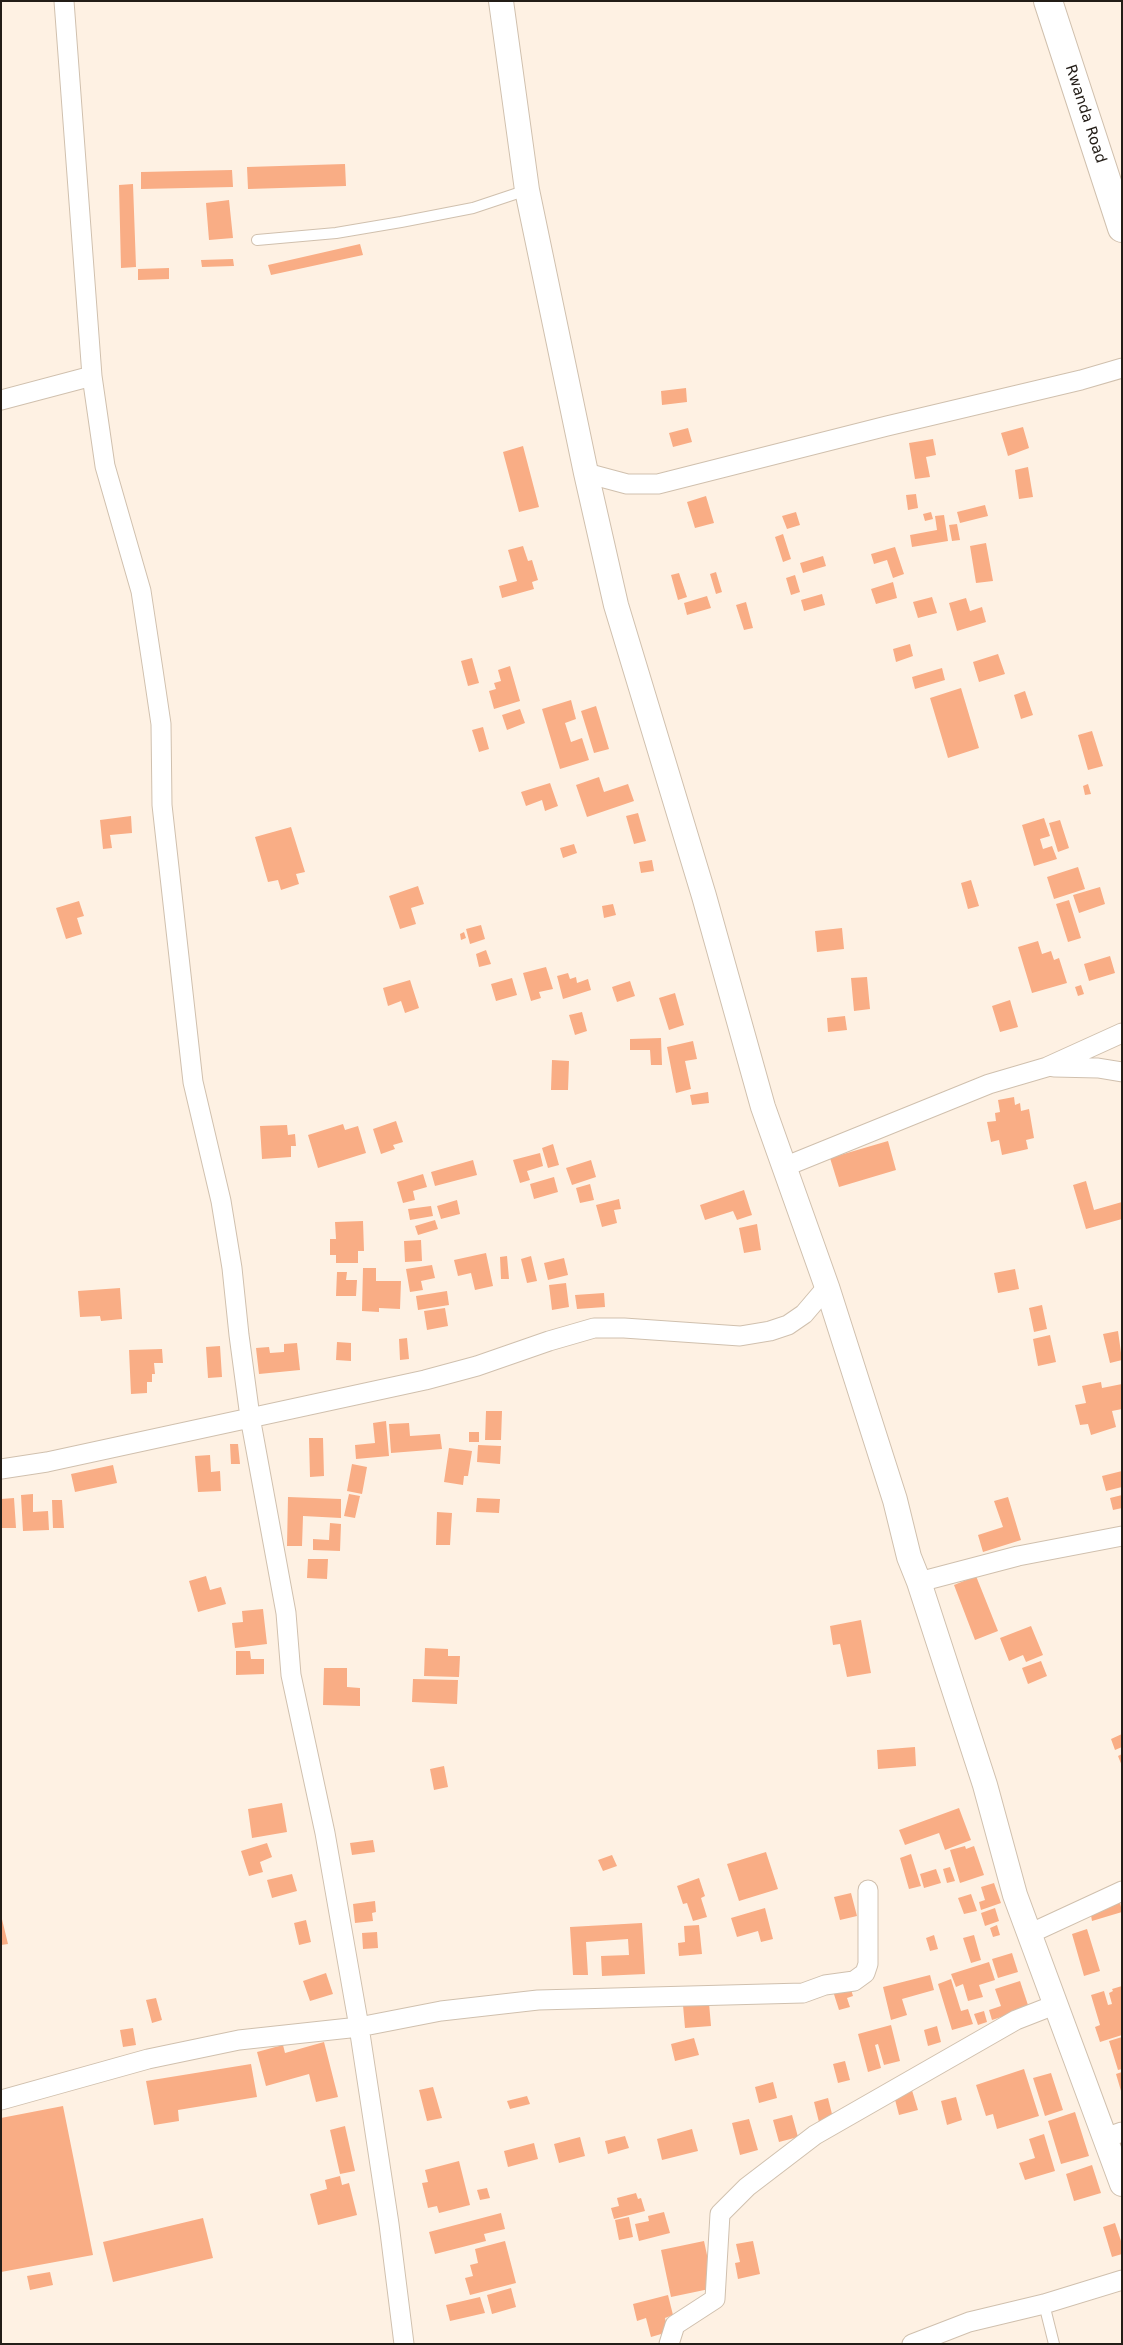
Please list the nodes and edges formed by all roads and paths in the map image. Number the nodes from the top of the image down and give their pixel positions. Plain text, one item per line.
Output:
1 (64, 1) edge
2 (501, 1) edge
3 (1048, 1) edge
4 (527, 190) junction
5 (1122, 228) edge
6 (257, 240) dead end
7 (1122, 368) edge
8 (92, 376) junction
9 (1, 400) edge
10 (586, 473) junction
11 (1122, 1033) edge
12 (1047, 1067) junction
13 (1122, 1072) edge
14 (784, 1167) junction
15 (827, 1287) junction
16 (250, 1417) junction
17 (1, 1469) edge
18 (1122, 1536) edge
19 (919, 1582) junction
20 (868, 1890) dead end
21 (1122, 1891) edge
22 (1030, 1934) junction
23 (1057, 2004) junction
24 (359, 2027) junction
25 (1, 2100) edge
26 (1113, 2135) edge
27 (1122, 2184) edge
28 (1122, 2280) edge
29 (1044, 2304) junction
30 (404, 2344) edge
31 (669, 2344) edge
32 (912, 2344) edge
33 (1054, 2344) edge

1 - 8 street
2 - 4 street
3 - 5 highway, Rwanda Road
4 - 6 lane
4 - 10 street
7 - 10 street
8 - 9 street
8 - 16 street
10 - 14 street
11 - 12 street
12 - 13 street
12 - 14 street
14 - 15 street
15 - 16 street
15 - 19 street
16 - 17 street
16 - 24 street
18 - 19 street
19 - 22 street
20 - 24 street
21 - 22 street
22 - 23 street
23 - 26 street
23 - 31 street
24 - 25 street
24 - 30 street
26 - 27 street
28 - 29 street
29 - 32 street
29 - 33 lane

